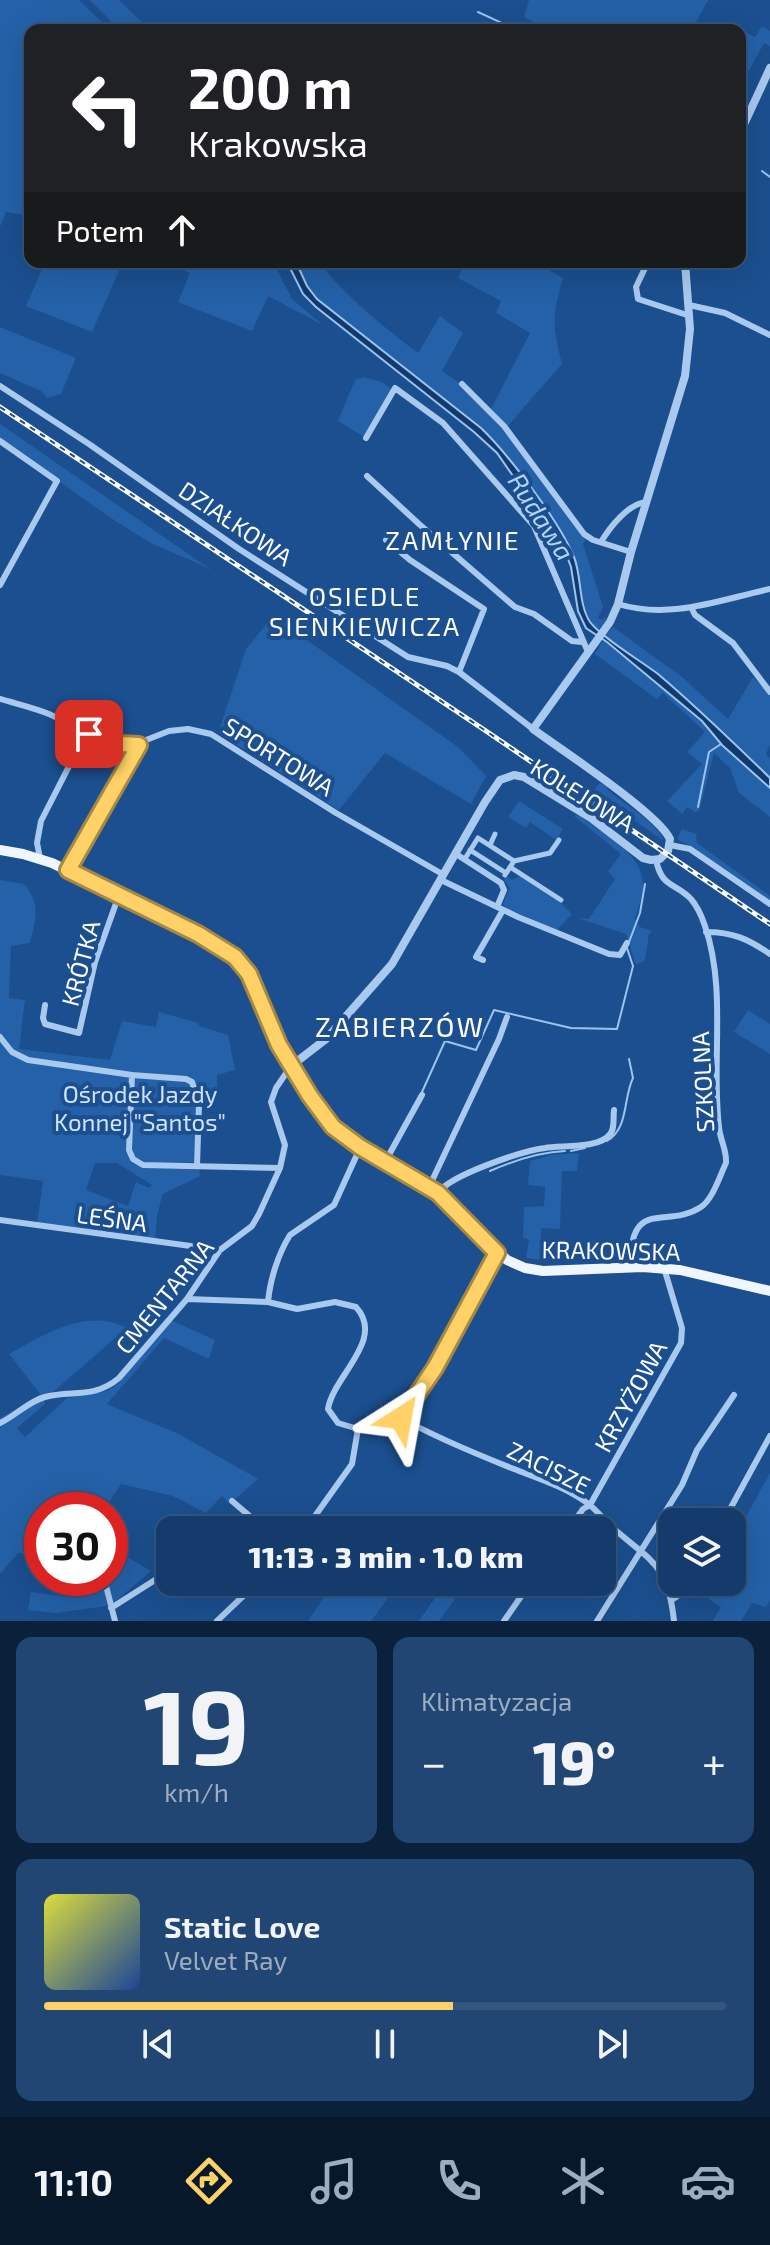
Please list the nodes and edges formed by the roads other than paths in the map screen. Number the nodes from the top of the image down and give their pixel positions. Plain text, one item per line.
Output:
1 (770, 68) edge
2 (746, 120) edge
3 (645, 268) edge
4 (686, 268) edge
5 (689, 305) junction
6 (690, 316) junction
7 (770, 335) edge
8 (462, 384) dead end
9 (0, 386) edge
10 (366, 438) dead end
11 (0, 441) edge
12 (367, 476) dead end
13 (646, 502) junction
14 (386, 540) dead end
15 (601, 542) junction
16 (631, 552) junction
17 (0, 585) edge
18 (770, 589) edge
19 (618, 604) junction
20 (692, 609) junction
21 (582, 642) junction
22 (590, 649) junction
23 (459, 672) junction
24 (770, 692) edge
25 (0, 699) edge
26 (533, 729) junction
27 (85, 735) junction
28 (139, 745) junction
29 (495, 834) dead end
30 (559, 840) dead end
31 (490, 845) junction
32 (670, 845) junction
33 (0, 850) edge
34 (456, 854) junction
35 (40, 858) junction
36 (656, 860) junction
37 (514, 861) junction
38 (68, 870) junction
39 (507, 872) junction
40 (442, 877) junction
41 (119, 895) junction
42 (561, 900) dead end
43 (770, 904) edge
44 (500, 909) junction
45 (706, 932) junction
46 (627, 943) dead end
47 (770, 954) edge
48 (483, 960) dead end
49 (45, 1005) dead end
50 (507, 1017) dead end
51 (0, 1037) edge
52 (291, 1066) junction
53 (132, 1075) junction
54 (422, 1095) dead end
55 (614, 1110) dead end
56 (360, 1147) junction
57 (385, 1162) junction
58 (197, 1166) junction
59 (280, 1168) junction
60 (434, 1190) junction
61 (0, 1220) edge
62 (220, 1250) junction
63 (497, 1253) junction
64 (630, 1268) junction
65 (664, 1268) junction
66 (770, 1291) edge
67 (187, 1299) junction
68 (268, 1302) junction
69 (734, 1395) dead end
70 (401, 1418) junction
71 (0, 1423) edge
72 (358, 1429) junction
73 (770, 1436) edge
74 (232, 1501) dead end
75 (590, 1505) junction
76 (731, 1508) edge
77 (250, 1516) edge
78 (315, 1516) edge
79 (578, 1516) edge
80 (643, 1552) junction
81 (156, 1579) edge
82 (108, 1596) edge
83 (243, 1596) edge
84 (521, 1596) edge
85 (678, 1596) edge
86 (673, 1599) junction
87 (111, 1608) junction
88 (115, 1621) edge
89 (217, 1621) edge
90 (504, 1621) edge
91 (597, 1621) edge
92 (674, 1621) edge

1 - 2 street
3 - 6 street
4 - 5 street
5 - 6 street
5 - 7 street
6 - 13 street
8 - 15 street
9 - 23 street, DZIAŁKOWA
10 - 21 street
11 - 17 street
12 - 21 street
13 - 15 street
13 - 16 street
14 - 23 street
15 - 16 street
16 - 19 street
18 - 20 street
19 - 20 street
19 - 22 street
20 - 24 street
21 - 22 street
22 - 26 street
23 - 26 street, KOLEJOWA
25 - 27 street
26 - 32 street, KOLEJOWA
27 - 28 street
27 - 35 street
28 - 38 street
28 - 40 street, SPORTOWA
29 - 31 street
30 - 37 street
31 - 37 street
31 - 39 street
32 - 36 street
32 - 43 street
33 - 35 main road, KRAKOWSKA
34 - 36 street, KOLEJOWA
34 - 40 street, KOLEJOWA
34 - 44 street
35 - 38 main road, KRAKOWSKA
36 - 45 street, SZKOLNA
37 - 39 street
38 - 41 main road, KRAKOWSKA
39 - 42 street
40 - 44 street, SPORTOWA
40 - 52 street, KOLEJOWA
41 - 49 street, KRÓTKA
41 - 52 main road, KRAKOWSKA
44 - 46 street, SPORTOWA
44 - 48 street
45 - 47 street
45 - 64 street, SZKOLNA
50 - 60 street
51 - 53 street
52 - 56 main road, KRAKOWSKA
52 - 59 street, CMENTARNA
53 - 58 street
53 - 58 street
54 - 57 street
55 - 60 street
56 - 57 main road, KRAKOWSKA
56 - 68 street
57 - 60 main road, KRAKOWSKA
58 - 59 street
59 - 62 street, CMENTARNA
60 - 63 main road, KRAKOWSKA
61 - 62 street, LEŚNA
62 - 67 street, CMENTARNA
63 - 64 main road, KRAKOWSKA
63 - 70 street
64 - 65 main road, KRAKOWSKA
65 - 66 main road, KRAKOWSKA
65 - 75 street, KRZYŻOWA
67 - 68 street
67 - 71 street, CMENTARNA
68 - 72 street
69 - 80 street
70 - 72 street
70 - 75 street, ZACISZE
72 - 78 street
73 - 76 street
74 - 77 street
75 - 79 street, KRZYŻOWA
75 - 80 street, ZACISZE
80 - 86 street, ZACISZE
80 - 91 street
81 - 87 street
82 - 87 street
83 - 89 street
84 - 90 street
85 - 86 street
86 - 92 street, ZACISZE
87 - 88 street

